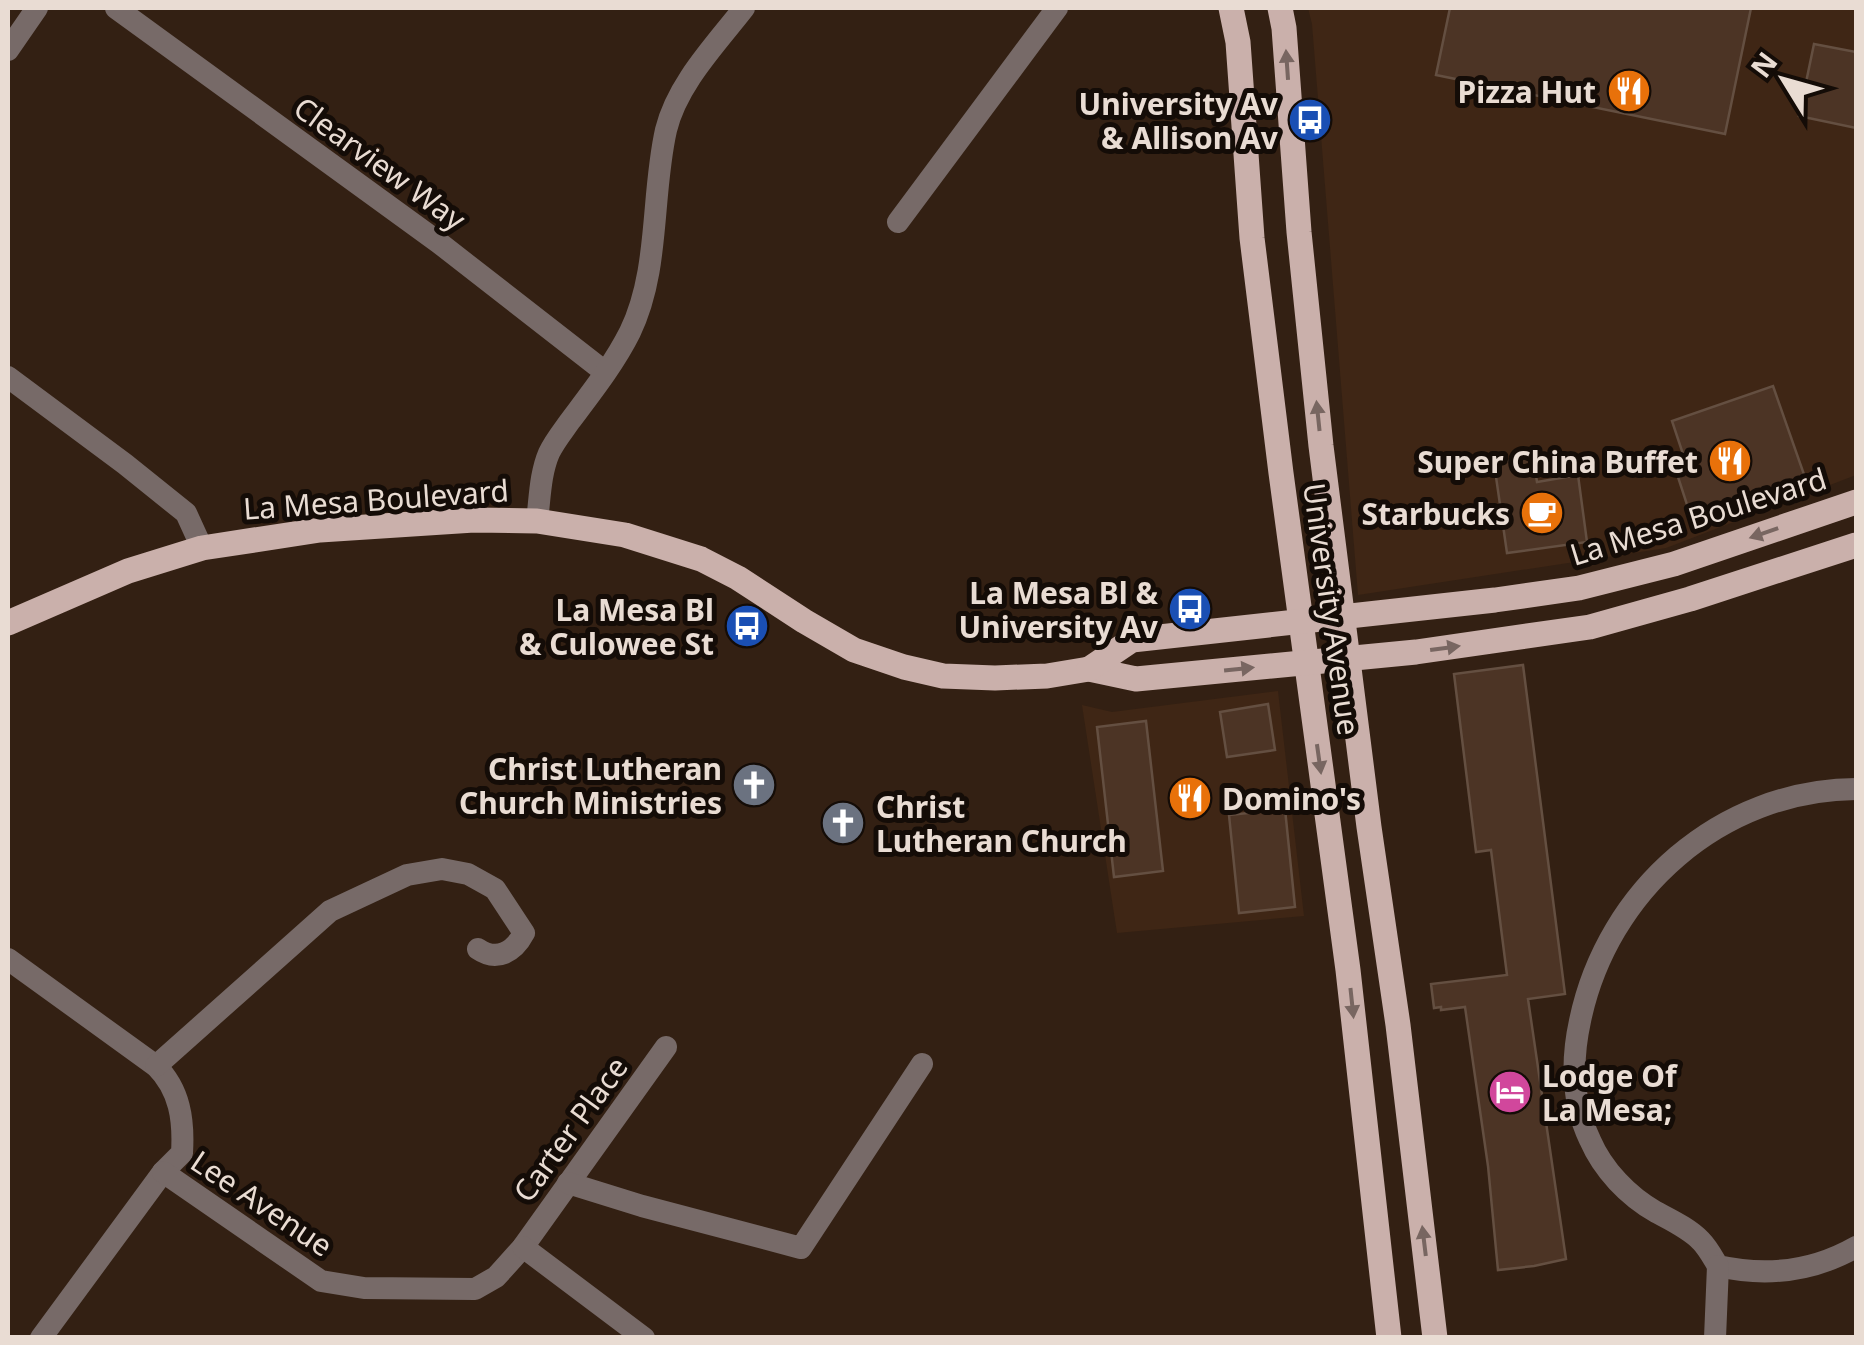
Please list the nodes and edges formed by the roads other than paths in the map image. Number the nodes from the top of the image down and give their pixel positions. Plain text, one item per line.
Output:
1 (37, 8) edge
2 (116, 8) edge
3 (744, 8) edge
4 (1057, 8) edge
5 (1231, 8) edge
6 (1280, 8) edge
7 (8, 50) edge
8 (898, 222) dead end
9 (605, 372) junction
10 (8, 377) edge
11 (1856, 502) edge
12 (538, 520) junction
13 (1856, 545) edge
14 (202, 548) junction
15 (1343, 617) junction
16 (1301, 622) junction
17 (8, 623) edge
18 (1348, 658) junction
19 (1306, 663) junction
20 (1089, 669) junction
21 (1856, 789) edge
22 (478, 949) dead end
23 (8, 959) edge
24 (666, 1047) dead end
25 (922, 1064) dead end
26 (156, 1066) junction
27 (163, 1172) junction
28 (568, 1183) junction
29 (523, 1246) junction
30 (1856, 1248) edge
31 (1718, 1266) junction
32 (41, 1338) edge
33 (644, 1338) edge
34 (1389, 1338) edge
35 (1436, 1338) edge
36 (1715, 1338) edge

1 - 7 street
2 - 9 street, Clearview Way
3 - 9 street
4 - 8 street
5 - 16 main road, University Avenue
15 -> 6 main road, University Avenue
9 - 12 street
10 - 14 street
11 -> 15 main road, La Mesa Boulevard
12 - 14 main road, La Mesa Boulevard
12 - 20 main road, La Mesa Boulevard
18 -> 13 main road, La Mesa Boulevard
14 - 17 main road, La Mesa Boulevard
15 - 16 main road, La Mesa Boulevard
15 - 18 main road, University Avenue
16 - 19 main road, University Avenue
16 - 20 main road, La Mesa Boulevard
18 - 19 main road, La Mesa Boulevard
35 -> 18 main road, University Avenue
20 -> 19 main road, La Mesa Boulevard
19 -> 34 main road, University Avenue
21 - 31 street
22 - 26 street
23 - 26 street, Lee Avenue
24 - 28 street, Carter Place
25 - 28 street
26 - 27 street, Lee Avenue
27 - 29 street, Lee Avenue
27 - 32 street
28 - 29 street, Carter Place
29 - 33 street
30 - 31 street
31 - 36 street

